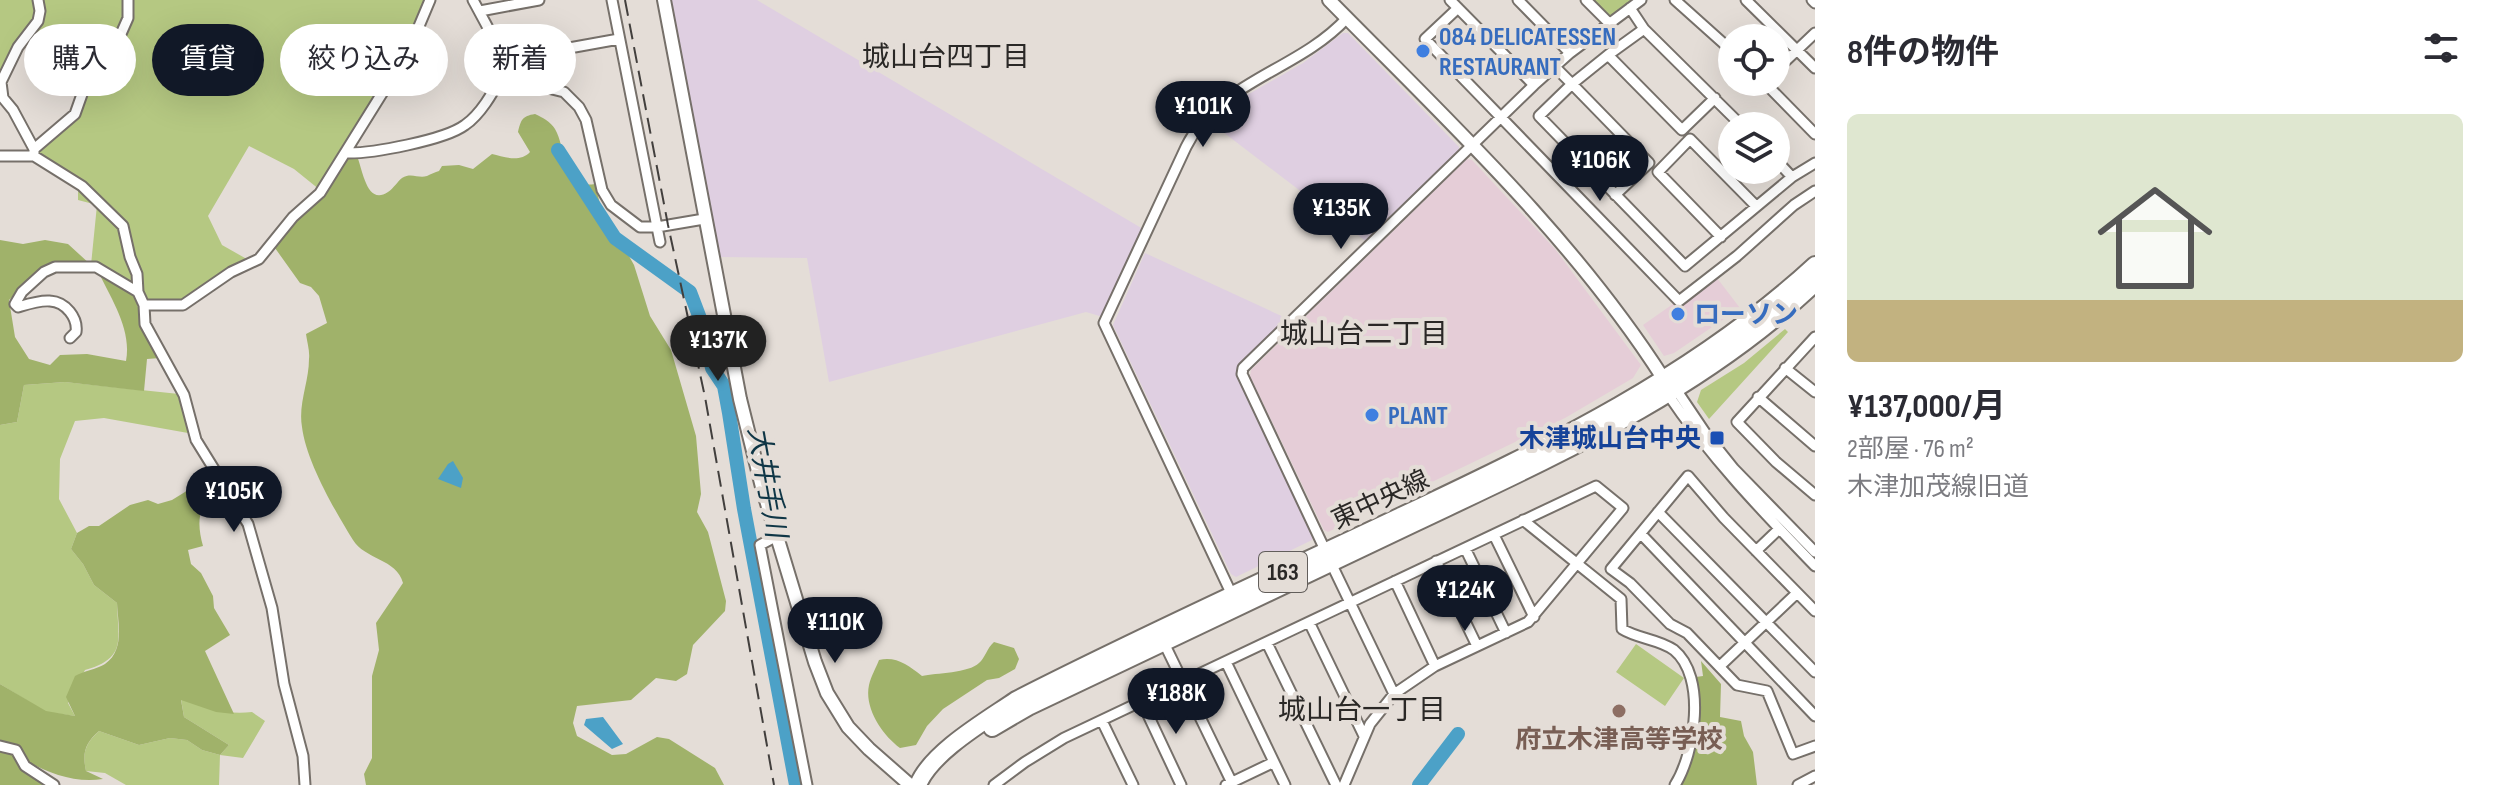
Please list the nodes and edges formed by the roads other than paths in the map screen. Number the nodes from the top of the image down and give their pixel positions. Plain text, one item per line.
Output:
1 (38, 0) edge
2 (128, 0) edge
3 (430, 0) edge
4 (473, 0) edge
5 (539, 0) edge
6 (612, 0) edge
7 (664, 0) edge
8 (1329, 0) edge
9 (1518, 0) edge
10 (1586, 0) edge
11 (1641, 0) edge
12 (1675, 0) edge
13 (1746, 0) edge
14 (526, 1) edge
15 (1454, 4) edge
16 (1630, 8) junction
17 (480, 11) junction
18 (1347, 18) junction
19 (1609, 23) junction
20 (487, 24) edge
21 (1644, 29) junction
22 (1815, 33) edge
23 (1718, 38) edge
24 (619, 39) junction
25 (576, 47) edge
26 (1798, 50) junction
27 (1570, 53) junction
28 (1608, 55) junction
29 (1790, 57) edge
30 (1554, 66) junction
31 (1815, 68) edge
32 (1572, 84) junction
33 (1534, 85) junction
34 (489, 96) edge
35 (569, 96) edge
36 (1778, 96) edge
37 (1715, 98) junction
38 (1728, 112) edge
39 (1500, 117) junction
40 (1815, 134) edge
41 (1471, 145) junction
42 (34, 152) junction
43 (345, 153) junction
44 (0, 156) edge
45 (1815, 163) edge
46 (1792, 177) joint
47 (1815, 191) edge
48 (1615, 195) junction
49 (1756, 206) junction
50 (704, 219) junction
51 (657, 227) junction
52 (1721, 237) junction
53 (660, 242) dead end
54 (1815, 265) edge
55 (1815, 283) edge
56 (138, 292) junction
57 (144, 305) junction
58 (70, 338) dead end
59 (1814, 339) edge
60 (1785, 368) junction
61 (1669, 387) junction
62 (1815, 392) edge
63 (1758, 397) junction
64 (1815, 446) edge
65 (1815, 495) edge
66 (1658, 512) junction
67 (1523, 520) junction
68 (1779, 529) junction
69 (1641, 534) junction
70 (1494, 535) junction
71 (777, 536) junction
72 (1465, 548) junction
73 (1756, 551) junction
74 (1815, 552) edge
75 (1328, 557) junction
76 (1436, 561) junction
77 (1577, 565) junction
78 (1815, 566) edge
79 (1395, 581) junction
80 (1797, 593) junction
81 (1232, 595) junction
82 (1351, 603) junction
83 (1815, 611) edge
84 (1534, 617) junction
85 (1309, 622) junction
86 (1766, 622) junction
87 (1506, 633) junction
88 (1745, 641) junction
89 (1164, 643) junction
90 (1267, 643) junction
91 (1477, 646) junction
92 (1226, 662) junction
93 (1435, 666) junction
94 (1720, 666) junction
95 (1815, 672) edge
96 (1183, 683) junction
97 (1394, 694) junction
98 (1142, 702) junction
99 (1815, 716) edge
100 (1102, 721) junction
101 (1364, 736) junction
102 (0, 746) edge
103 (1815, 746) edge
104 (1274, 762) junction
105 (1815, 776) edge
106 (1230, 784) edge
107 (54, 785) edge
108 (305, 785) edge
109 (807, 785) edge
110 (910, 785) edge
111 (920, 785) edge
112 (994, 785) edge
113 (1133, 785) edge
114 (1181, 785) edge
115 (1285, 785) edge
116 (1336, 785) edge
117 (1344, 785) edge
118 (1675, 785) edge
119 (1798, 785) edge

1 - 42 street
2 - 42 street
3 - 43 street
4 - 17 street
5 - 14 street
6 - 24 street
7 - 50 street
8 - 18 street
9 - 27 street
10 - 19 street
11 - 16 street
12 - 23 street
13 - 26 street
14 - 17 street
15 - 33 street
15 - 39 street
16 - 19 street
16 - 21 street
17 - 20 street
18 - 41 street
18 - 81 street
19 - 27 street
21 - 28 street
21 - 37 street
22 - 26 street
24 - 25 street
24 - 51 street
26 - 29 street
26 - 31 street
27 - 30 street
28 - 32 street
28 - 37 street
30 - 32 street
30 - 33 street
32 - 48 street
32 - 48 street
33 - 39 street
34 - 43 street
35 - 51 street
36 - 40 street
37 - 38 street
39 - 41 street
39 - 47 street
41 - 61 street
41 - 75 street
42 - 44 street
42 - 56 street
43 - 57 street
45 - 46 street
46 - 49 street
48 - 52 street
49 - 52 street
49 - 52 street
50 - 51 street
50 - 71 street
51 - 53 street
54 - 61 highway, 東中央線 / 163
55 - 61 highway, 東中央線 / 163
56 - 57 street
56 - 58 street
57 - 108 street
59 - 60 street
60 - 62 street
60 - 63 street
61 - 68 street
61 - 74 street
61 - 75 highway, 東中央線 / 163
63 - 64 street
63 - 65 street
66 - 69 street
66 - 73 street
66 - 86 street
67 - 70 street
67 - 77 street
67 - 77 street
68 - 73 street
68 - 78 street
69 - 88 street
69 - 94 street
70 - 72 street
70 - 84 street
71 - 109 street
71 - 110 street
72 - 76 street
72 - 87 street
73 - 80 street
75 - 81 highway, 東中央線 / 163
75 - 82 street
75 - 89 highway, 東中央線 / 163
76 - 79 street
76 - 91 street
77 - 84 street
77 - 118 street
79 - 82 street
79 - 93 street
80 - 83 street
80 - 86 street
81 - 111 highway, 東中央線 / 163
82 - 85 street
82 - 97 street
84 - 87 street
85 - 90 street
85 - 101 street
86 - 88 street
86 - 95 street
87 - 91 street
88 - 94 street
88 - 99 street
89 - 96 street
89 - 111 highway, 東中央線 / 163
90 - 92 street
90 - 116 street
91 - 93 street
92 - 96 street
92 - 104 street
93 - 97 street
94 - 103 street
96 - 98 street
96 - 106 street
97 - 101 street
98 - 100 street
98 - 114 street
100 - 112 street
100 - 113 street
101 - 117 street
102 - 107 street
104 - 106 street
104 - 115 street
105 - 119 street

